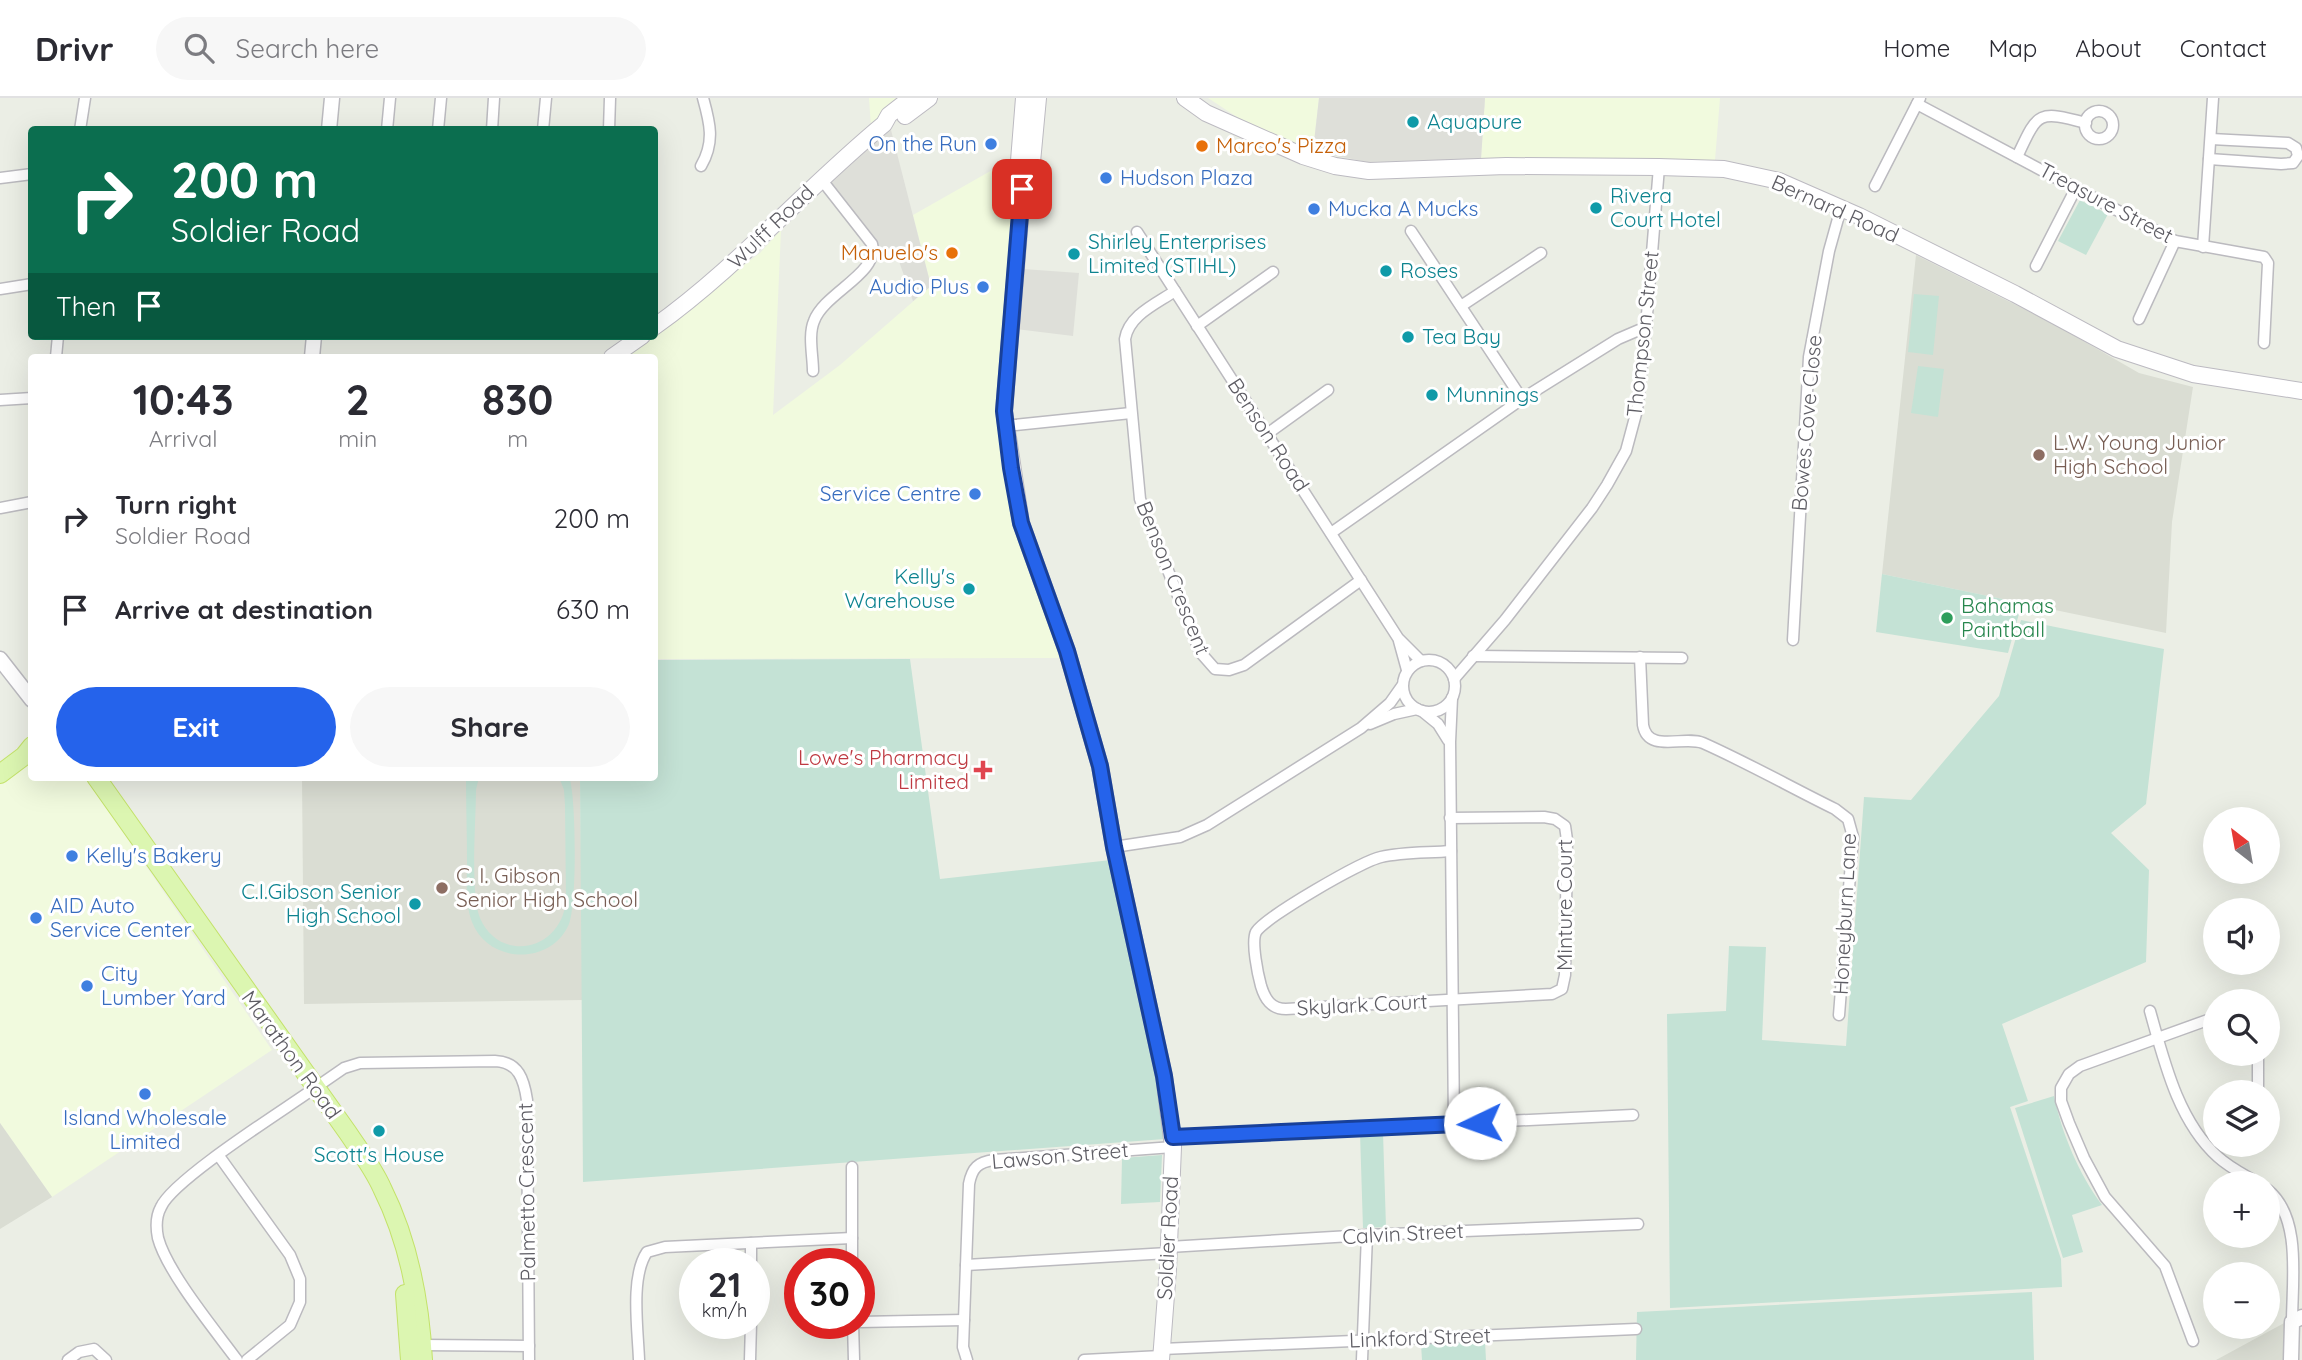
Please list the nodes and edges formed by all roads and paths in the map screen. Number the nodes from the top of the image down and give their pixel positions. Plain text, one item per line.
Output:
1 (85, 98) edge
2 (332, 98) edge
3 (390, 98) edge
4 (441, 98) edge
5 (495, 98) edge
6 (546, 98) edge
7 (610, 98) edge
8 (704, 98) edge
9 (911, 98) edge
10 (929, 98) edge
11 (1024, 98) edge
12 (1038, 98) edge
13 (1185, 98) edge
14 (2213, 98) edge
15 (1919, 101) edge
16 (2086, 123) dead end
17 (884, 124) junction
18 (81, 126) edge
19 (329, 126) edge
20 (387, 126) edge
21 (438, 126) edge
22 (492, 126) edge
23 (543, 126) edge
24 (609, 126) edge
25 (2211, 139) junction
26 (2017, 157) junction
27 (2209, 159) junction
28 (701, 166) dead end
29 (1659, 167) junction
30 (1024, 172) junction
31 (28, 174) edge
32 (0, 178) edge
33 (821, 179) junction
34 (1875, 186) dead end
35 (2076, 188) junction
36 (1841, 208) junction
37 (1412, 231) dead end
38 (1137, 232) dead end
39 (2175, 241) junction
40 (2203, 247) junction
41 (1541, 253) dead end
42 (2036, 266) dead end
43 (1273, 272) dead end
44 (28, 285) edge
45 (0, 289) edge
46 (1175, 291) junction
47 (1461, 306) junction
48 (2139, 319) dead end
49 (658, 324) edge
50 (1197, 326) junction
51 (1646, 327) junction
52 (636, 340) edge
53 (2264, 343) dead end
54 (616, 354) edge
55 (813, 371) dead end
56 (1328, 390) dead end
57 (2302, 391) edge
58 (28, 398) edge
59 (1522, 399) junction
60 (0, 400) edge
61 (1131, 414) junction
62 (1006, 426) junction
63 (1267, 434) junction
64 (28, 503) edge
65 (0, 508) edge
66 (1331, 533) junction
67 (1361, 580) junction
68 (1398, 638) junction
69 (1793, 640) dead end
70 (1472, 657) junction
71 (1640, 657) junction
72 (1682, 658) dead end
73 (0, 659) edge
74 (1421, 661) junction
75 (1444, 665) junction
76 (1407, 670) junction
77 (1454, 679) junction
78 (1402, 686) junction
79 (28, 694) edge
80 (1452, 698) junction
81 (1419, 710) junction
82 (1361, 728) junction
83 (1450, 743) junction
84 (28, 751) edge
85 (28, 761) edge
86 (4, 771) edge
87 (90, 781) edge
88 (99, 781) edge
89 (1450, 818) junction
90 (1114, 847) junction
91 (1451, 852) junction
92 (1453, 1000) junction
93 (2150, 1012) dead end
94 (1839, 1015) dead end
95 (2203, 1022) edge
96 (2158, 1039) junction
97 (312, 1090) junction
98 (1633, 1115) dead end
99 (1454, 1124) junction
100 (1173, 1142) junction
101 (219, 1156) junction
102 (852, 1167) dead end
103 (2239, 1171) edge
104 (2280, 1201) edge
105 (1638, 1224) dead end
106 (1367, 1235) junction
107 (852, 1238) junction
108 (751, 1243) junction
109 (751, 1248) edge
110 (852, 1248) edge
111 (1169, 1250) junction
112 (966, 1265) junction
113 (964, 1320) junction
114 (2297, 1320) edge
115 (875, 1322) edge
116 (1636, 1329) dead end
117 (751, 1339) edge
118 (853, 1339) edge
119 (1363, 1340) junction
120 (2193, 1341) dead end
121 (529, 1346) junction
122 (422, 1352) edge
123 (1161, 1355) edge
124 (68, 1360) edge
125 (106, 1360) edge
126 (237, 1360) edge
127 (247, 1360) edge
128 (410, 1360) edge
129 (529, 1360) edge
130 (639, 1360) edge
131 (750, 1360) edge
132 (854, 1360) edge
133 (967, 1360) edge
134 (1084, 1360) edge
135 (1362, 1360) edge
136 (2291, 1360) edge

1 - 18 street
2 - 19 street
3 - 20 street
4 - 21 street
5 - 22 street
6 - 23 street
7 - 24 street
8 - 28 street
9 - 17 main road, Wulff Road
10 - 17 main road, Wulff Road
11 - 30 main road, Soldier Road
12 - 30 main road, Soldier Road
13 - 29 main road, Bernard Road
14 - 25 street
15 - 26 street, Treasure Street
15 - 34 street
16 - 26 street
17 - 33 main road, Wulff Road
25 - 27 street
25 - 27 street
26 - 35 street, Treasure Street
27 - 40 street
29 - 36 main road, Bernard Road
29 - 51 street, Thompson Street
30 - 62 main road, Soldier Road
31 - 32 street
33 - 49 main road, Wulff Road
33 - 55 street
35 - 39 street, Treasure Street
35 - 42 street
36 - 57 main road, Bernard Road
36 - 69 street, Bowes Cove Close
37 - 47 street
38 - 46 street, Benson Road
39 - 40 street, Treasure Street
39 - 48 street
40 - 53 street, Treasure Street
41 - 47 street
43 - 50 street
44 - 45 street
46 - 50 street, Benson Road
46 - 61 street, Benson Crescent
47 - 59 street
50 - 63 street, Benson Road
51 - 59 street
51 - 70 street, Thompson Street
52 - 54 main road
56 - 63 street
58 - 60 street
59 - 66 street
61 - 62 street
61 - 67 street, Benson Crescent
62 - 90 main road, Soldier Road
63 - 66 street, Benson Road
64 - 65 street
66 - 67 street, Benson Road
67 - 68 street, Benson Road
68 - 74 street
68 - 76 street
70 - 71 street
70 - 75 street
70 - 77 street, Thompson Street
71 - 72 street
71 - 94 street, Honeyburn Lane
73 - 79 street
74 - 75 street
74 - 76 street
75 - 77 street
76 - 78 street
77 - 80 street
78 - 81 street
78 - 82 street
80 - 81 street
80 - 83 street
81 - 82 street
81 - 83 street
82 - 90 street
83 - 89 street
84 - 86 main road
85 - 86 main road
87 - 97 main road, Marathon Road
88 - 97 main road, Marathon Road
89 - 91 street
89 - 92 street, Minture Court
90 - 100 main road, Soldier Road
91 - 92 street
91 - 92 street, Skylark Court
92 - 99 street
93 - 96 street
95 - 96 street
96 - 103 street
96 - 120 street
97 - 101 street, Palmetto Crescent
97 - 121 street, Palmetto Crescent
97 - 122 main road, Marathon Road
97 - 128 main road, Marathon Road
98 - 99 street
99 - 100 street
100 - 111 main road, Soldier Road
100 - 112 street, Lawson Street
101 - 126 street, Palmetto Crescent
101 - 127 street
102 - 107 street
104 - 114 street
105 - 106 street, Calvin Street
106 - 111 street, Calvin Street
106 - 119 street
107 - 108 street
107 - 110 street
108 - 109 street
108 - 130 street
111 - 112 street, Calvin Street
111 - 123 main road, Soldier Road
112 - 113 street, Lawson Street
113 - 115 street
113 - 133 street, Lawson Street
114 - 136 street
116 - 119 street, Linkford Street
117 - 131 street
118 - 132 street
119 - 123 street, Linkford Street
119 - 135 street
121 - 122 street
121 - 129 street, Palmetto Crescent
123 - 134 street
124 - 125 street

